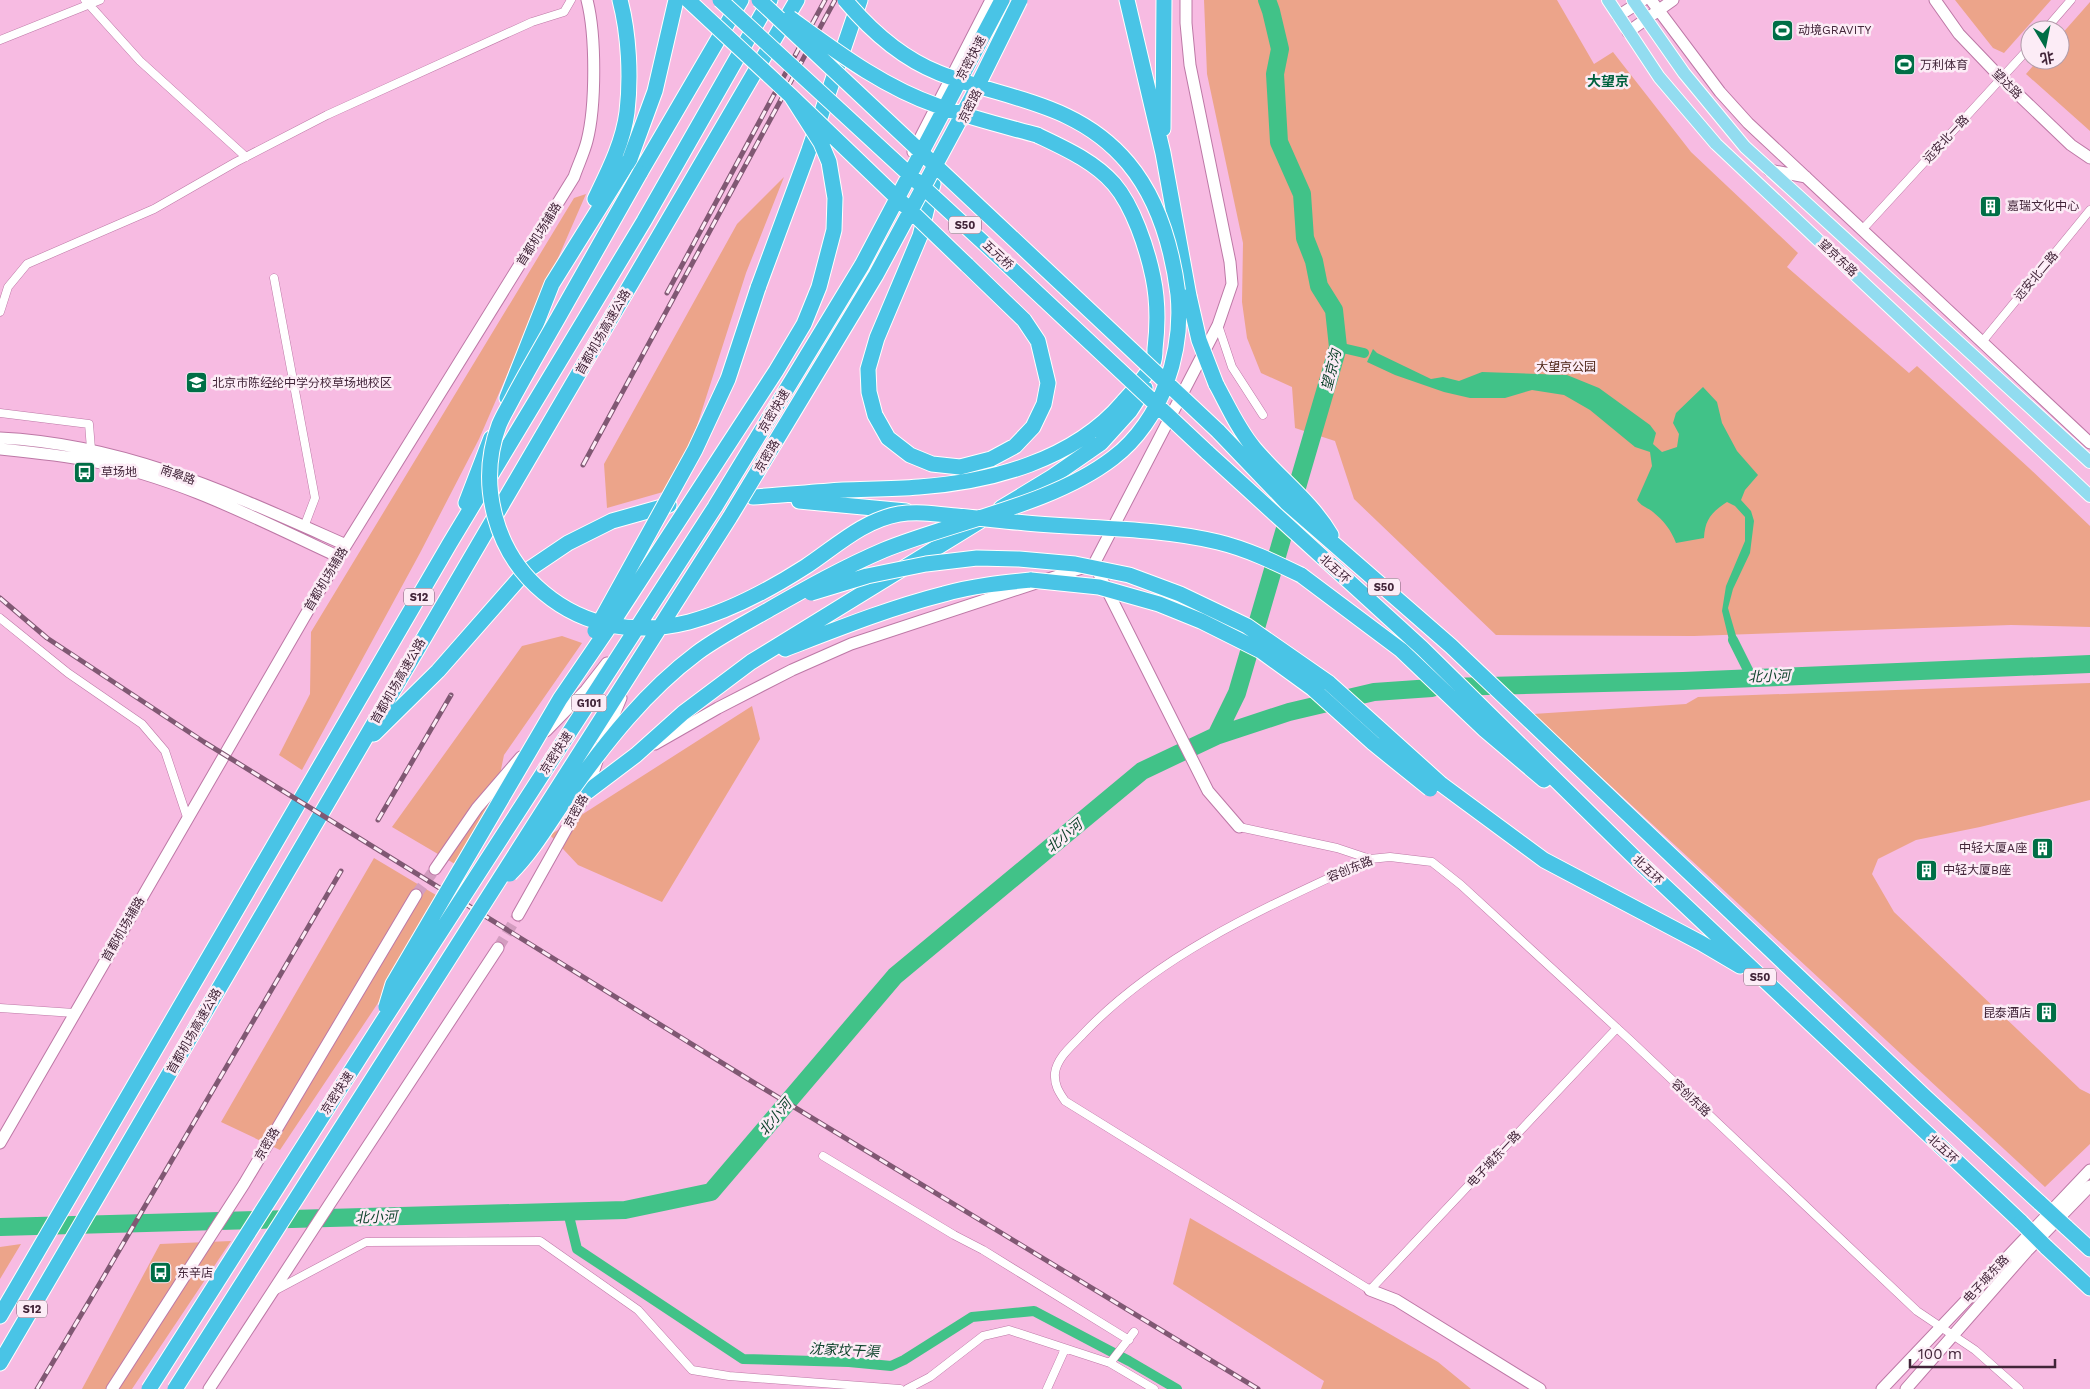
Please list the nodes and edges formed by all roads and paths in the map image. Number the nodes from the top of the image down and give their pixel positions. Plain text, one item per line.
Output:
1 (100, 0) edge
2 (571, 0) edge
3 (587, 0) edge
4 (620, 0) edge
5 (676, 0) edge
6 (688, 0) edge
7 (720, 0) edge
8 (741, 0) edge
9 (760, 0) edge
10 (765, 0) edge
11 (770, 0) edge
12 (797, 0) edge
13 (845, 0) edge
14 (860, 0) edge
15 (990, 0) edge
16 (1002, 0) edge
17 (1020, 0) edge
18 (1024, 0) edge
19 (1164, 0) edge
20 (1186, 0) edge
21 (1608, 0) edge
22 (1651, 0) edge
23 (1673, 0) edge
24 (1935, 0) edge
25 (2071, 0) edge
26 (86, 2) edge
27 (1127, 2) edge
28 (1637, 2) edge
29 (1658, 10) junction
30 (1618, 16) junction
31 (1646, 19) junction
32 (2054, 20) edge
33 (1628, 32) junction
34 (0, 40) edge
35 (2020, 58) edge
36 (2002, 79) junction
37 (791, 96) junction
38 (1162, 153) junction
39 (246, 157) junction
40 (2090, 158) edge
41 (1769, 170) junction
42 (1807, 178) junction
43 (933, 184) junction
44 (2090, 210) edge
45 (1862, 230) junction
46 (274, 278) dead end
47 (552, 284) junction
48 (0, 311) edge
49 (1218, 325) junction
50 (1982, 342) junction
51 (1154, 362) junction
52 (2044, 400) junction
53 (0, 413) edge
54 (1263, 415) dead end
55 (2048, 425) junction
56 (0, 438) edge
57 (2090, 443) edge
58 (91, 449) junction
59 (0, 450) edge
60 (1208, 452) joint
61 (2090, 462) edge
62 (100, 463) junction
63 (1290, 496) junction
64 (2090, 496) edge
65 (753, 497) junction
66 (920, 512) junction
67 (304, 527) junction
68 (450, 543) junction
69 (346, 545) junction
70 (339, 557) junction
71 (1094, 564) junction
72 (0, 618) edge
73 (754, 618) junction
74 (751, 662) junction
75 (560, 699) junction
76 (358, 749) junction
77 (636, 755) junction
78 (1436, 786) junction
79 (587, 792) junction
80 (187, 817) junction
81 (1239, 827) joint
82 (1370, 859) junction
83 (1637, 860) junction
84 (435, 869) tunnel mouth
85 (416, 895) tunnel mouth
86 (488, 896) junction
87 (518, 915) tunnel mouth
88 (498, 948) tunnel mouth
89 (1763, 979) junction
90 (0, 1008) edge
91 (74, 1013) junction
92 (381, 1024) junction
93 (1617, 1028) junction
94 (0, 1143) edge
95 (822, 1156) dead end
96 (2090, 1170) edge
97 (2090, 1186) edge
98 (2090, 1250) edge
99 (2090, 1288) edge
100 (1370, 1290) junction
101 (272, 1292) junction
102 (0, 1316) edge
103 (1942, 1327) junction
104 (1134, 1332) dead end
105 (1952, 1334) junction
106 (1129, 1340) junction
107 (1065, 1350) junction
108 (0, 1363) edge
109 (1110, 1363) junction
110 (113, 1389) edge
111 (148, 1389) edge
112 (175, 1389) edge
113 (209, 1389) edge
114 (900, 1389) edge
115 (908, 1389) edge
116 (1047, 1389) edge
117 (1154, 1389) edge
118 (1526, 1389) edge
119 (1540, 1389) edge
120 (1882, 1389) edge
121 (1906, 1389) edge
122 (2019, 1389) edge

1 - 26 street
2 - 39 street
3 - 69 main road, 首都机场辅路
4 - 47 highway
5 - 47 highway
6 - 37 highway, bridge
7 - 60 highway, 五元桥 / S50, bridge
8 - 66 highway, bridge
9 - 63 highway, 五元桥 / S50, bridge
10 - 51 highway, bridge
11 - 68 highway, 首都机场高速公路 / S12
12 - 76 highway, 首都机场高速公路 / S12
13 - 73 highway, bridge
14 - 75 highway, bridge
15 - 84 main road, 京密路 / G101
16 - 92 highway, 京密快速 / G101, bridge
17 - 86 highway, 京密快速 / G101, bridge
18 - 43 main road, 京密路 / G101
19 - 38 highway
20 - 49 main road
21 - 30 main road, 望京东路
22 - 29 main road
23 - 29 main road
24 - 36 main road, 望达路
25 - 32 street
26 - 34 street
26 - 39 street
27 - 38 highway
28 - 30 main road
28 - 31 main road, 望京东路
29 - 31 main road
29 - 42 main road
30 - 33 main road, 望京东路
31 - 33 main road
31 - 41 main road, 望京东路
33 - 64 main road, 望京东路
35 - 36 street, 远安北一路
36 - 40 main road, 望达路
36 - 45 street, 远安北一路
37 - 43 highway, bridge
37 - 75 highway, bridge
38 - 63 highway, bridge
39 - 48 street
41 - 42 main road
41 - 55 main road, 望京东路
42 - 45 main road
43 - 79 main road, 京密路 / G101
44 - 50 street, 远安北二路
45 - 50 main road
46 - 67 street
47 - 68 highway
49 - 54 street
49 - 71 main road
50 - 52 main road
51 - 65 highway
51 - 74 highway
52 - 55 main road
52 - 57 main road
53 - 58 street
55 - 61 main road, 望京东路
56 - 58 main road, 南皋路
58 - 62 street
58 - 67 main road, 南皋路
59 - 62 main road, 南皋路
60 - 83 highway, 北五环 / S50
62 - 70 main road, 南皋路
63 - 98 highway, 北五环 / S50, bridge
65 - 66 highway, bridge
65 - 76 highway, bridge
66 - 83 highway, bridge
67 - 69 main road, 南皋路
68 - 102 highway, 首都机场高速公路 / S12
69 - 70 main road, 首都机场辅路
70 - 80 main road, 首都机场辅路
71 - 77 main road
71 - 81 main road
72 - 80 street
73 - 78 highway, bridge
73 - 86 highway, bridge
74 - 77 highway
74 - 78 highway, bridge
75 - 92 highway, bridge
76 - 108 highway, 首都机场高速公路 / S12
77 - 79 highway
78 - 89 highway
79 - 87 main road, 京密路 / G101
80 - 91 main road, 首都机场辅路
81 - 82 street
82 - 93 street, 容创东路
82 - 100 street, 容创东路
83 - 89 highway, 北五环 / S50
85 - 110 main road, 京密路
86 - 112 highway, 京密快速 / G101, bridge
88 - 101 main road
89 - 99 highway, 北五环 / S50, bridge
90 - 91 street
91 - 94 main road, 首都机场辅路
92 - 111 highway, 京密快速 / G101, bridge
93 - 100 street, 电子城东一路
93 - 103 street, 容创东路
95 - 106 street
96 - 103 main road, 电子城东路
97 - 105 main road, 电子城东路
100 - 118 main road
100 - 119 main road
101 - 113 main road
101 - 114 street
103 - 105 street, 容创东路
103 - 120 main road, 电子城东路
104 - 106 street
105 - 121 main road, 电子城东路
105 - 122 street, 容创东路
106 - 109 street
107 - 109 street
107 - 115 street
107 - 116 street
109 - 117 street

